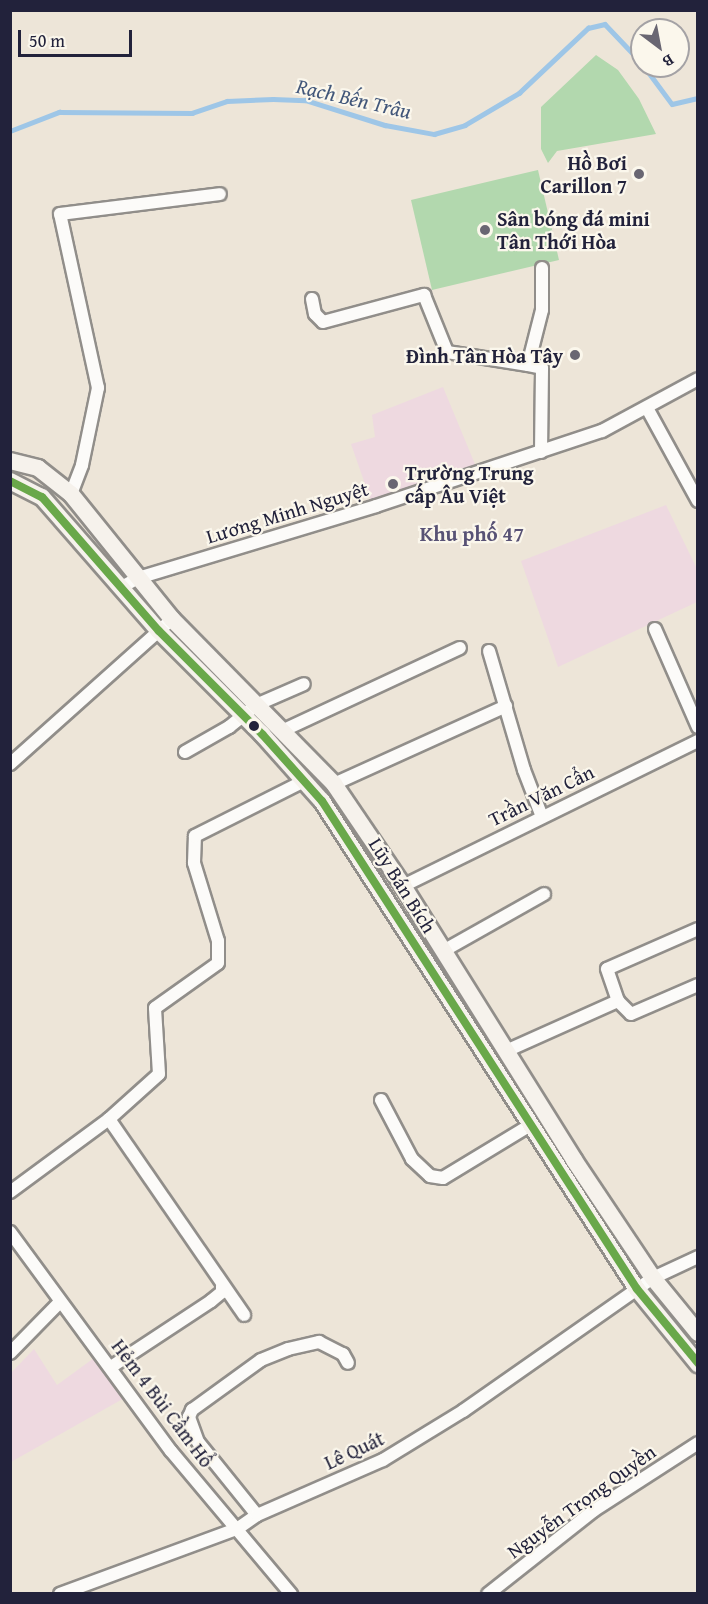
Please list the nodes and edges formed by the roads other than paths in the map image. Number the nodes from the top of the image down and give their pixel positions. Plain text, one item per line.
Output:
1 (220, 194) dead end
2 (543, 268) dead end
3 (312, 299) dead end
4 (528, 365) junction
5 (698, 379) edge
6 (647, 408) junction
7 (541, 452) junction
8 (10, 461) edge
9 (10, 481) edge
10 (71, 494) junction
11 (698, 501) edge
12 (138, 578) junction
13 (120, 588) junction
14 (172, 619) junction
15 (656, 629) dead end
16 (159, 631) junction
17 (460, 648) dead end
18 (489, 651) dead end
19 (304, 684) dead end
20 (506, 706) junction
21 (250, 710) junction
22 (698, 727) edge
23 (284, 730) junction
24 (698, 741) edge
25 (184, 752) dead end
26 (10, 764) edge
27 (304, 781) junction
28 (333, 784) junction
29 (542, 817) junction
30 (403, 886) junction
31 (544, 894) dead end
32 (698, 929) edge
33 (443, 951) junction
34 (698, 985) edge
35 (618, 1001) junction
36 (506, 1051) junction
37 (381, 1100) dead end
38 (109, 1119) junction
39 (530, 1125) junction
40 (10, 1191) edge
41 (10, 1232) edge
42 (698, 1257) edge
43 (653, 1278) junction
44 (222, 1286) junction
45 (637, 1289) junction
46 (59, 1303) junction
47 (244, 1315) dead end
48 (698, 1333) edge
49 (10, 1353) edge
50 (348, 1363) dead end
51 (698, 1364) edge
52 (111, 1367) junction
53 (698, 1443) edge
54 (257, 1515) junction
55 (237, 1529) junction
56 (82, 1589) edge
57 (60, 1593) edge
58 (291, 1593) edge
59 (488, 1593) edge

1 - 10 street
2 - 4 street
3 - 4 street
4 - 7 street
5 - 6 street, Lương Minh Nguyệt
6 - 7 street, Lương Minh Nguyệt
6 - 11 street
7 - 12 street, Lương Minh Nguyệt
8 - 10 main road, Lũy Bán Bích
9 - 13 main road, Lũy Bán Bích
10 - 12 main road, Lũy Bán Bích
12 - 13 street, Lương Minh Nguyệt
12 - 14 main road, Lũy Bán Bích
13 - 16 main road, Lũy Bán Bích
14 - 16 street
14 - 21 main road, Lũy Bán Bích
15 - 22 street
16 - 21 main road, Lũy Bán Bích
16 - 26 street
17 - 23 street
18 - 20 street
19 - 21 street
20 - 28 street
20 - 29 street
21 - 23 main road, Lũy Bán Bích
21 - 25 street
21 - 27 main road, Lũy Bán Bích
23 - 28 main road, Lũy Bán Bích
24 - 29 street, Trần Văn Cẩn
27 - 38 street
27 - 39 main road, Lũy Bán Bích
28 - 30 main road, Lũy Bán Bích
29 - 30 street, Trần Văn Cẩn
30 - 33 main road, Lũy Bán Bích
31 - 33 street
32 - 35 street
33 - 36 main road, Lũy Bán Bích
34 - 35 street
35 - 36 street
36 - 43 main road, Lũy Bán Bích
37 - 39 street
38 - 40 street
38 - 44 street
39 - 45 main road, Lũy Bán Bích
41 - 46 street, Hẻm 4 Bùi Cầm Hổ
42 - 43 street, Lê Quát
43 - 45 street, Lê Quát
43 - 48 main road, Lũy Bán Bích
44 - 47 street
44 - 52 street
45 - 51 main road, Lũy Bán Bích
45 - 54 street, Lê Quát
46 - 49 street
46 - 52 street, Hẻm 4 Bùi Cầm Hổ
50 - 54 street
52 - 55 street, Hẻm 4 Bùi Cầm Hổ
53 - 59 street, Nguyễn Trọng Quyền
54 - 55 street, Lê Quát
55 - 56 street, Lê Quát
55 - 58 street, Hẻm 4 Bùi Cầm Hổ
56 - 57 street, Lê Quát

